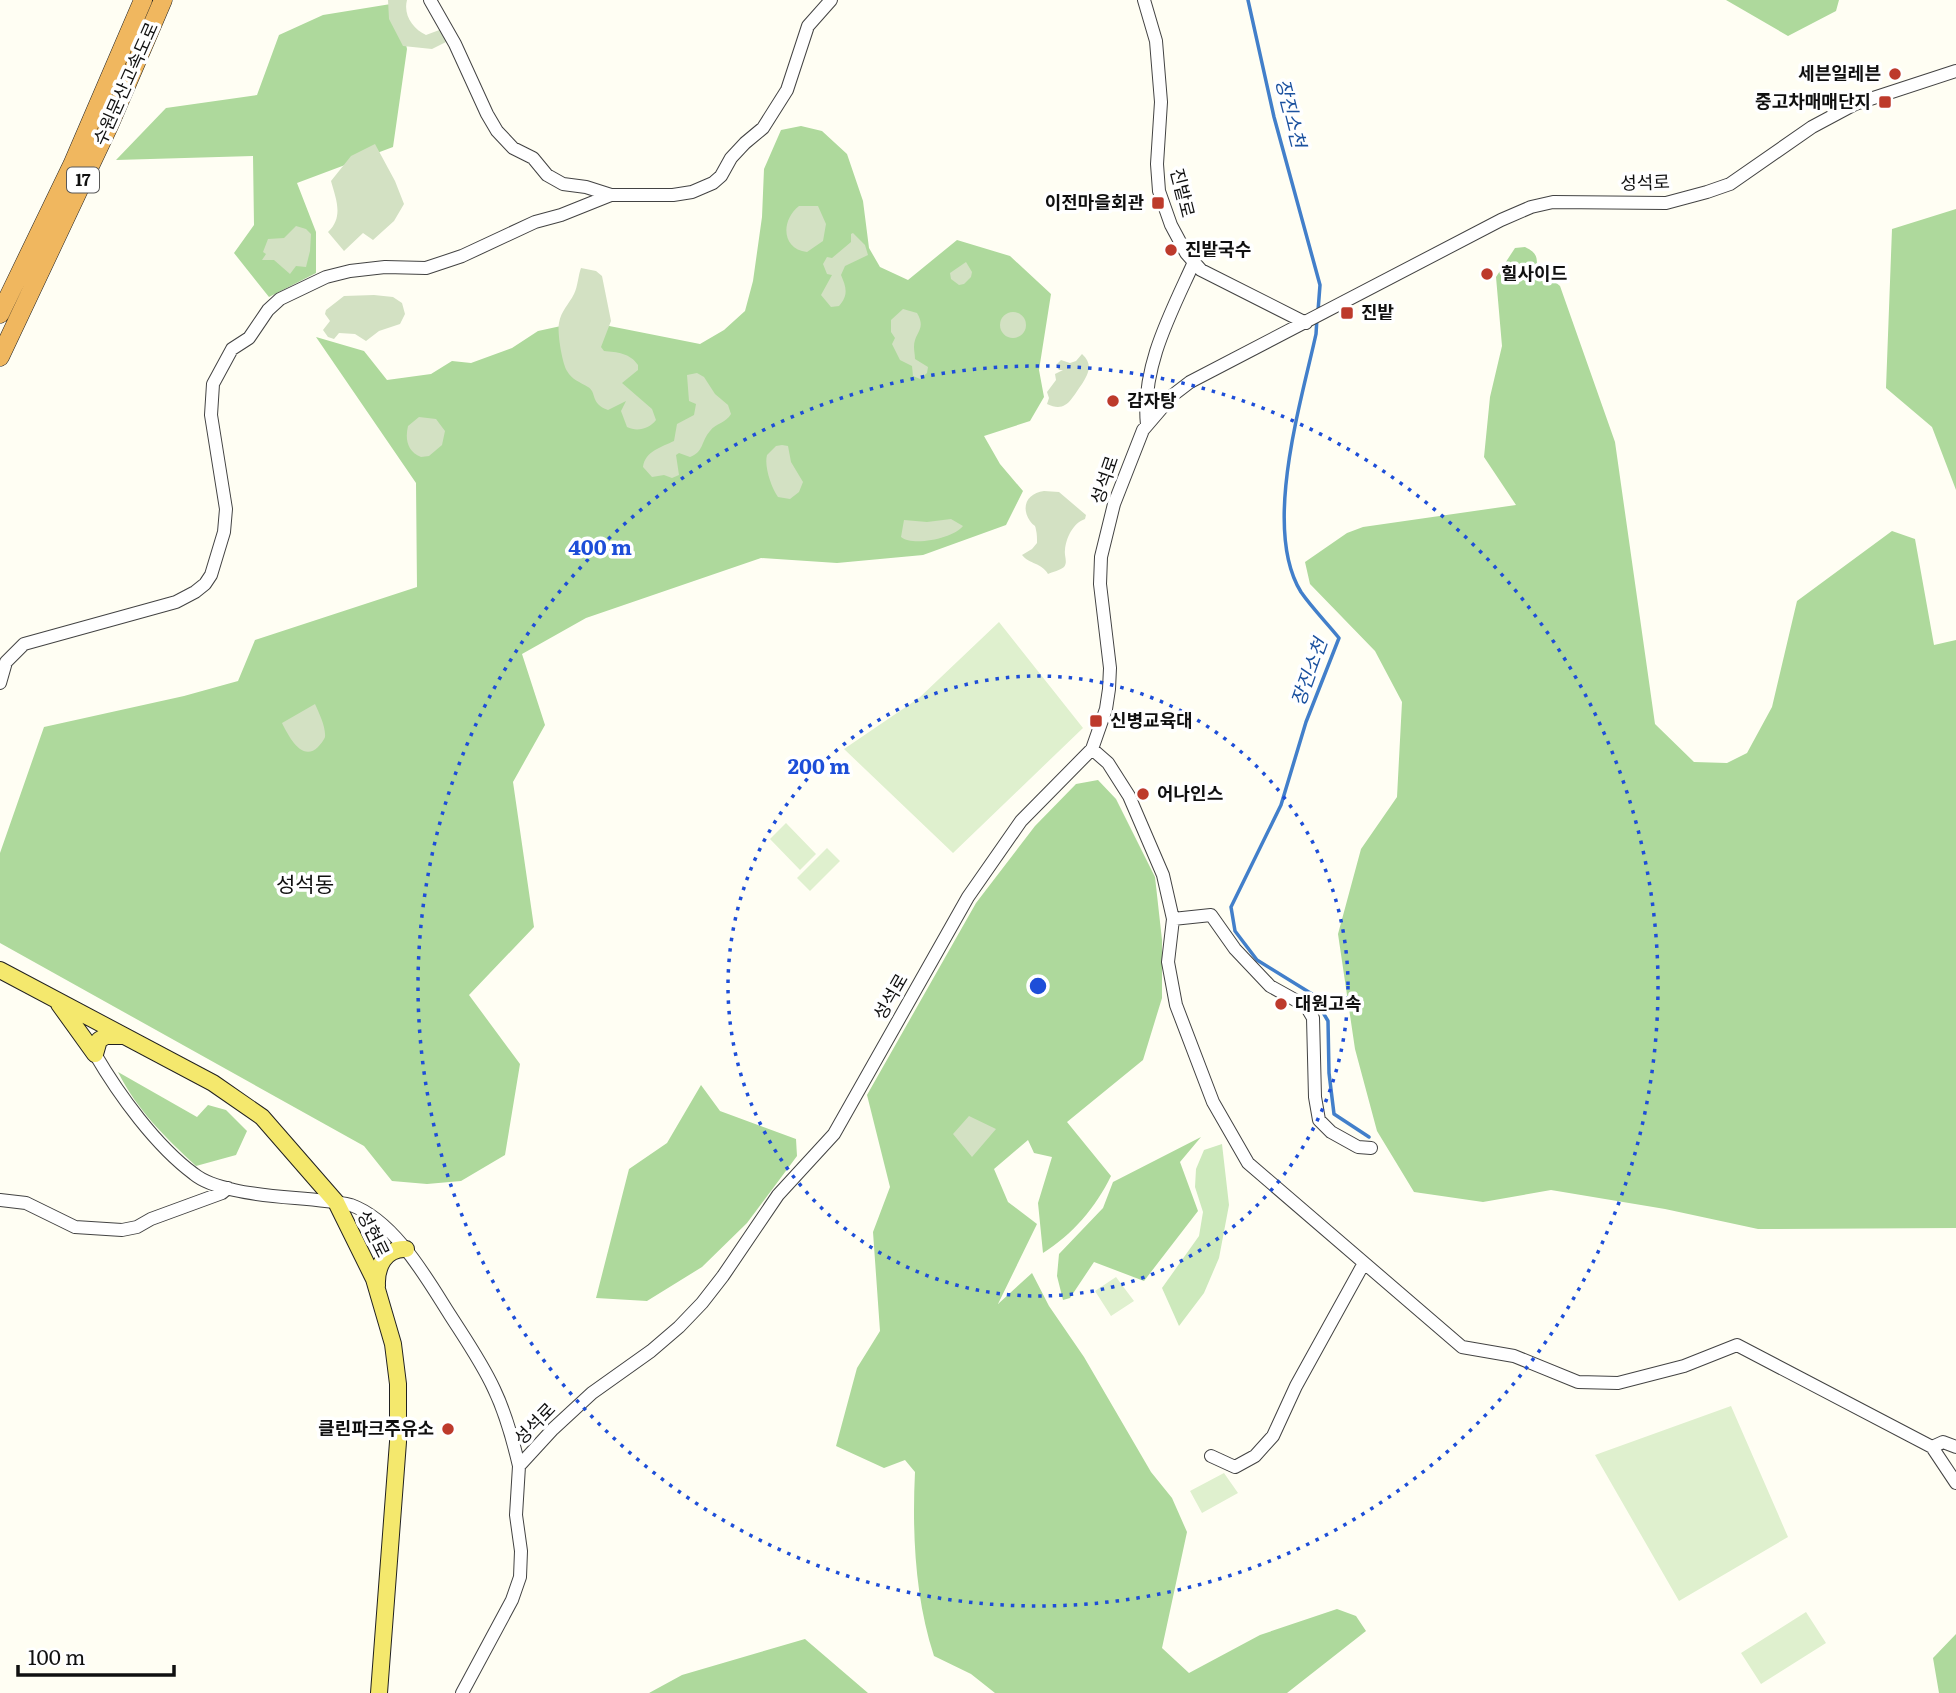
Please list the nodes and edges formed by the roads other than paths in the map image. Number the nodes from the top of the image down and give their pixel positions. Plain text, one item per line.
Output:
1 (144, 0) edge
2 (163, 0) edge
3 (430, 0) edge
4 (831, 0) edge
5 (1144, 0) edge
6 (1956, 71) edge
7 (611, 195) junction
8 (1194, 262) junction
9 (0, 314) edge
10 (1308, 322) junction
11 (0, 357) edge
12 (1147, 425) junction
13 (0, 648) edge
14 (6, 662) junction
15 (0, 683) edge
16 (1091, 749) junction
17 (1173, 919) junction
18 (0, 970) edge
19 (55, 999) junction
20 (127, 1036) junction
21 (95, 1054) junction
22 (1371, 1148) dead end
23 (228, 1188) junction
24 (0, 1200) edge
25 (336, 1202) junction
26 (406, 1249) junction
27 (1364, 1263) junction
28 (378, 1292) junction
29 (1932, 1447) junction
30 (1956, 1447) edge
31 (1211, 1456) dead end
32 (519, 1466) junction
33 (1956, 1483) edge
34 (379, 1693) edge
35 (462, 1693) edge

1 - 9 highway, 수원문산고속도로 / 17
2 - 11 highway, 수원문산고속도로 / 17
3 - 7 street
4 - 7 street
5 - 8 street, 진밭로
6 - 10 street, 성석로
7 - 14 street
8 - 10 street, 진밭로
8 - 12 street
10 - 12 street, 성석로
12 - 16 street, 성석로
13 - 14 street
14 - 15 street
16 - 17 street
16 - 32 street, 성석로
17 - 22 street
17 - 27 street
18 - 19 main road, 성현로
19 - 20 main road, 성현로
19 - 21 main road
20 - 21 main road
20 - 25 main road, 성현로
21 - 23 street
23 - 24 street
23 - 25 street
25 - 26 street
25 - 28 main road, 성현로
26 - 28 main road
26 - 32 street
27 - 29 street
27 - 31 street
28 - 34 main road, 성현로
29 - 30 street
29 - 33 street
32 - 35 street, 성석로

